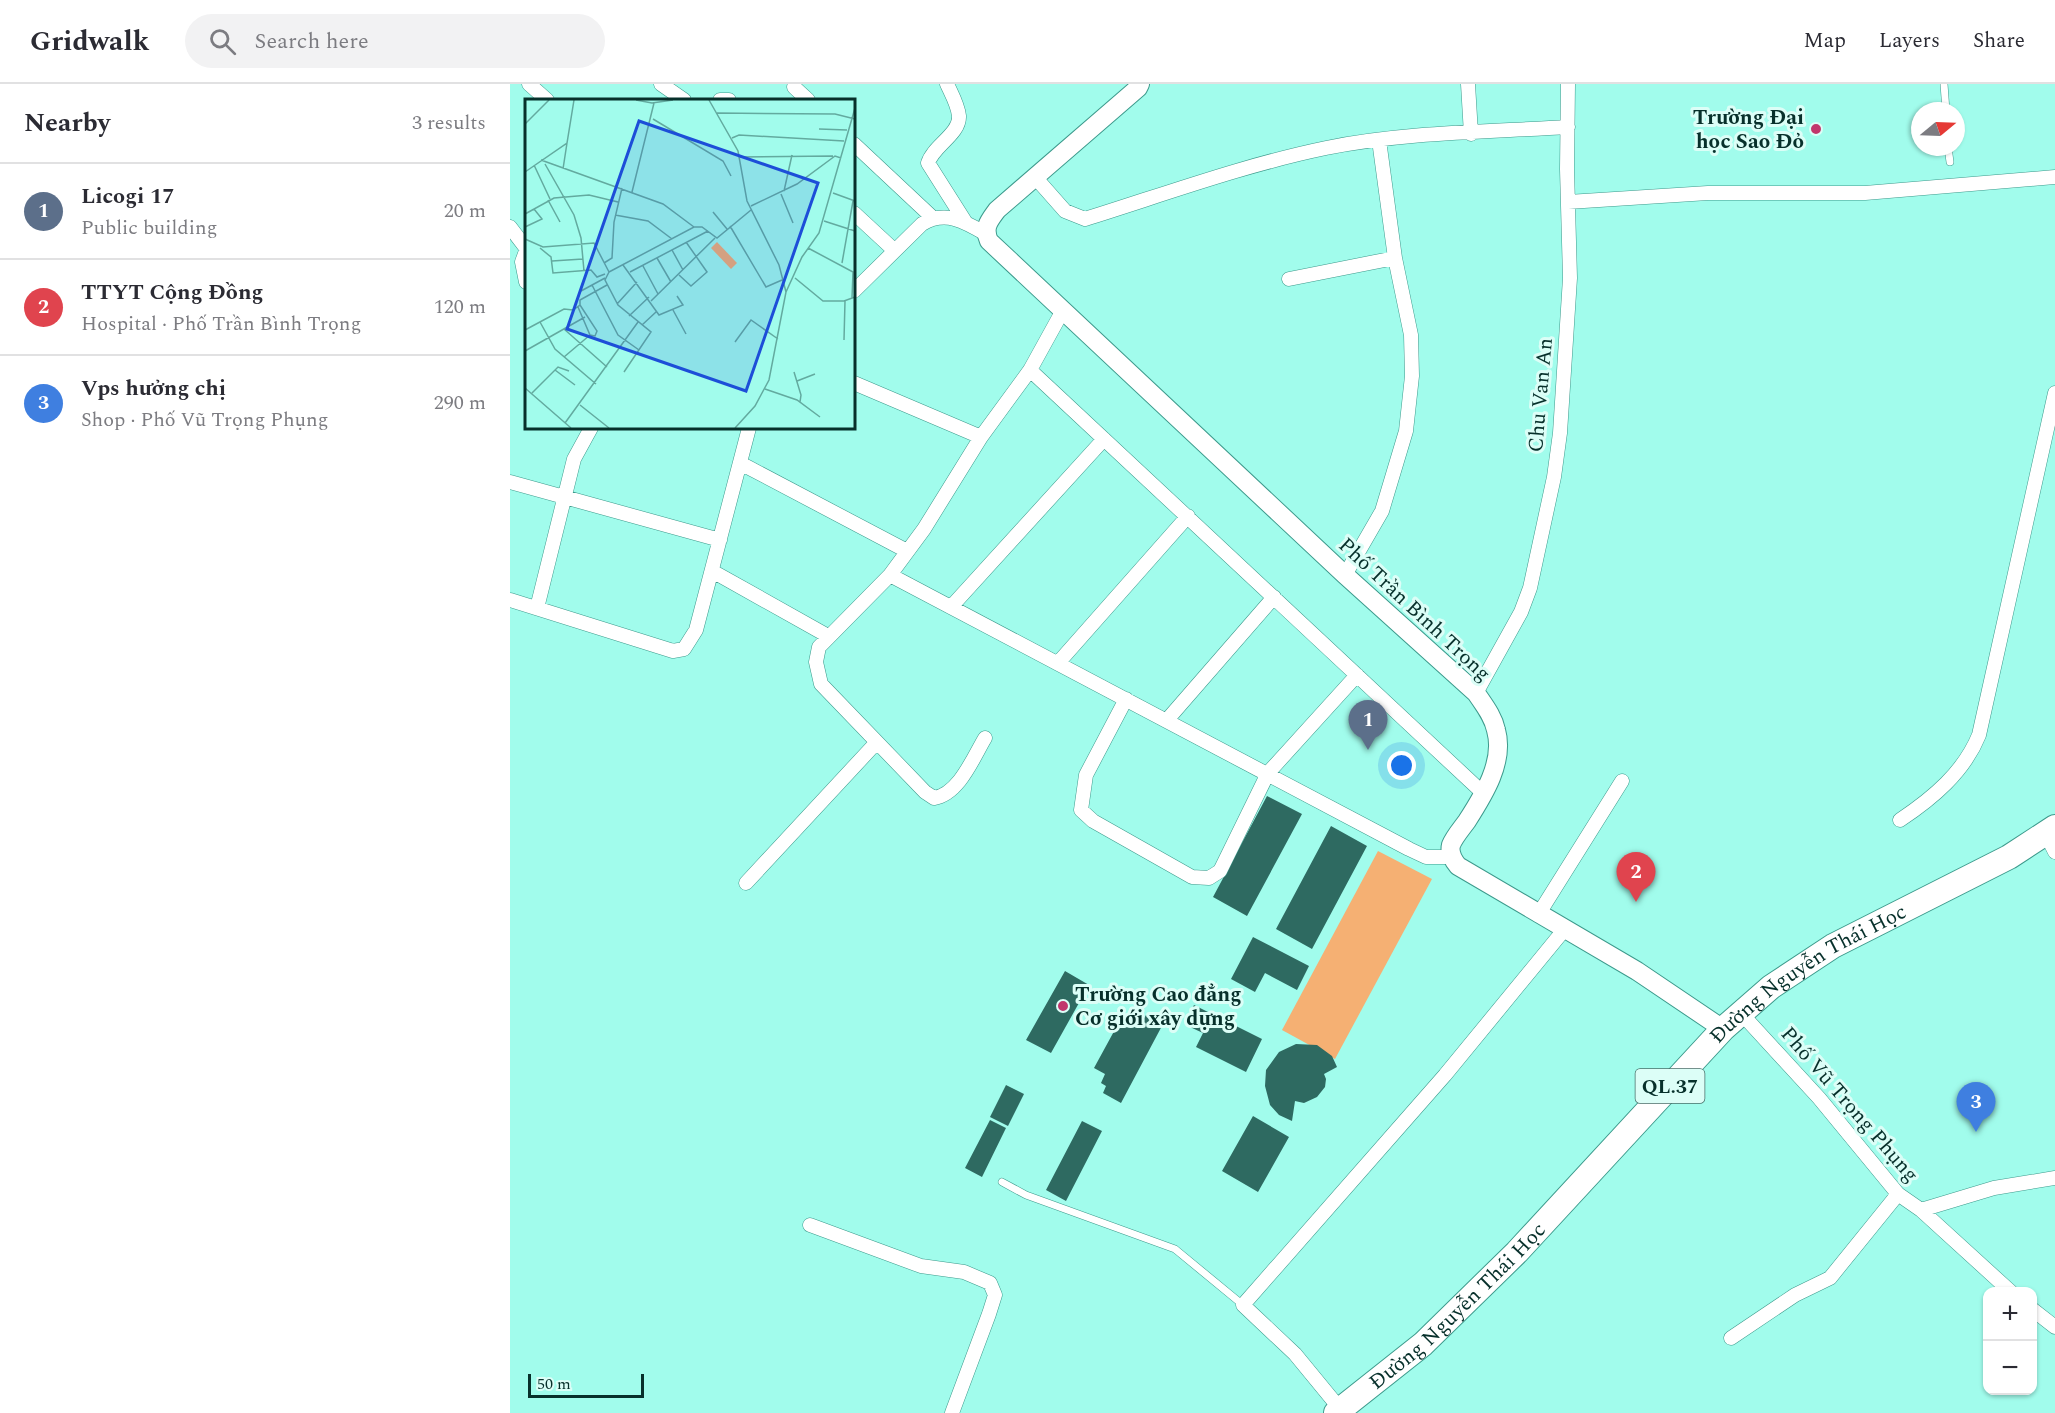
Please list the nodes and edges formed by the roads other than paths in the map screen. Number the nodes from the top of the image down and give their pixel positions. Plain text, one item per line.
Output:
1 (529, 84) edge
2 (661, 84) edge
3 (947, 84) edge
4 (1140, 84) edge
5 (1468, 84) edge
6 (1568, 84) edge
7 (1944, 84) edge
8 (794, 87) dead end
9 (547, 99) edge
10 (683, 99) edge
11 (807, 99) edge
12 (1945, 102) edge
13 (1568, 127) junction
14 (1471, 134) junction
15 (1379, 140) junction
16 (855, 147) edge
17 (1949, 156) edge
18 (1950, 162) dead end
19 (1035, 177) junction
20 (2055, 177) edge
21 (1568, 202) junction
22 (855, 214) edge
23 (933, 218) junction
24 (966, 223) junction
25 (510, 227) edge
26 (986, 234) junction
27 (525, 249) edge
28 (894, 250) junction
29 (525, 253) edge
30 (1395, 258) junction
31 (525, 277) edge
32 (1289, 279) dead end
33 (855, 290) edge
34 (1062, 312) junction
35 (1030, 370) junction
36 (855, 383) edge
37 (2055, 393) edge
38 (590, 429) edge
39 (749, 429) edge
40 (981, 437) junction
41 (1104, 439) junction
42 (740, 463) junction
43 (510, 482) edge
44 (564, 495) junction
45 (1188, 516) junction
46 (720, 540) junction
47 (907, 551) junction
48 (712, 571) junction
49 (890, 574) junction
50 (1345, 575) junction
51 (1274, 597) junction
52 (510, 600) edge
53 (951, 607) junction
54 (537, 608) junction
55 (828, 636) junction
56 (1058, 663) junction
57 (1357, 675) junction
58 (1476, 693) junction
59 (1126, 699) junction
60 (1167, 720) junction
61 (985, 738) dead end
62 (876, 742) junction
63 (1268, 773) junction
64 (1622, 781) dead end
65 (1483, 794) junction
66 (1900, 820) dead end
67 (2052, 838) edge
68 (1451, 857) junction
69 (746, 883) dead end
70 (1538, 915) junction
71 (1564, 930) junction
72 (1740, 1012) junction
73 (1723, 1029) junction
74 (2055, 1178) edge
75 (1002, 1182) dead end
76 (1898, 1194) junction
77 (1921, 1210) junction
78 (810, 1225) dead end
79 (2006, 1287) edge
80 (1242, 1305) junction
81 (2037, 1313) edge
82 (2055, 1327) edge
83 (1731, 1338) dead end
84 (1338, 1412) edge
85 (952, 1413) edge

1 - 9 street
2 - 10 street
3 - 24 street
4 - 19 street
5 - 14 street
6 - 13 street, Chu Van An
7 - 12 lane
8 - 11 street
13 - 14 street
13 - 21 street, Chu Van An
14 - 15 street
15 - 19 street
15 - 30 street
16 - 23 street
17 - 18 lane
19 - 26 street
20 - 21 street
21 - 58 street, Chu Van An
22 - 28 street
23 - 24 street
23 - 28 street
24 - 26 street
25 - 27 street
26 - 34 street, Phố Trần Bình Trọng
28 - 33 street
29 - 31 street
30 - 32 street
30 - 50 street
34 - 35 street
34 - 50 street, Phố Trần Bình Trọng
35 - 40 street
35 - 41 street
36 - 40 street
37 - 66 street
38 - 44 street
39 - 42 street
40 - 47 street
41 - 45 street
41 - 53 street
42 - 46 street
42 - 47 street
43 - 44 street
44 - 46 street
44 - 54 street
45 - 51 street
45 - 56 street
46 - 48 street
47 - 49 street
48 - 54 street
48 - 55 street
49 - 53 street
49 - 55 street
50 - 58 street, Phố Trần Bình Trọng
51 - 57 street
51 - 60 street
52 - 54 street
53 - 56 street
55 - 62 street
56 - 59 street
57 - 63 street
57 - 65 street
58 - 65 street, Phố Trần Bình Trọng
59 - 60 street
59 - 63 street
60 - 63 street
61 - 62 street
62 - 69 street
63 - 68 street
64 - 70 street
65 - 68 street, Phố Trần Bình Trọng
67 - 72 highway, Đường Nguyễn Thái Học / QL.37
68 - 70 street
70 - 71 street
71 - 73 street
71 - 80 street
72 - 73 highway, Đường Nguyễn Thái Học / QL.37
72 - 76 street, Phố Vũ Trọng Phụng
73 - 84 highway, Đường Nguyễn Thái Học / QL.37
74 - 77 street
75 - 80 lane
76 - 77 street, Phố Vũ Trọng Phụng
76 - 83 street
77 - 79 street, Phố Vũ Trọng Phụng
78 - 85 street
80 - 84 street
81 - 82 street

